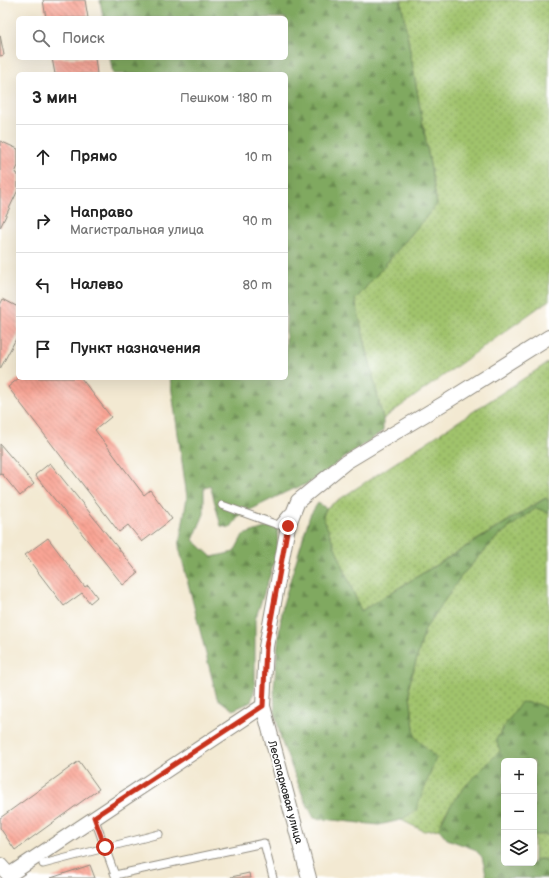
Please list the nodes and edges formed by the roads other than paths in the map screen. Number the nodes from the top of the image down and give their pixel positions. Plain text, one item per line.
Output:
1 (549, 337) edge
2 (298, 501) junction
3 (222, 505) dead end
4 (263, 706) junction
5 (94, 817) junction
6 (159, 834) dead end
7 (105, 847) junction
8 (42, 864) dead end
9 (7, 872) edge
10 (115, 877) edge
11 (273, 878) edge
12 (309, 878) edge

1 - 2 street
2 - 3 lane
2 - 4 street, Лесопарковая улица
4 - 5 street
4 - 12 street, Лесопарковая улица
5 - 7 lane
5 - 9 street
6 - 7 lane
7 - 8 lane
7 - 10 lane
10 - 11 lane

